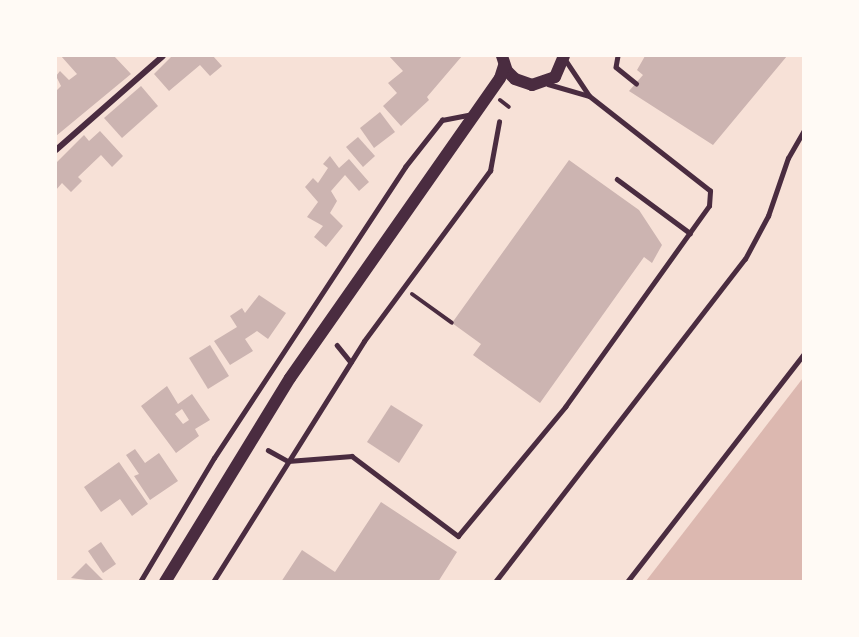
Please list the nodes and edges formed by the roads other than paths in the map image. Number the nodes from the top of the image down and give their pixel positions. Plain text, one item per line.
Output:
1 (163, 56) edge
2 (618, 56) edge
3 (564, 57) edge
4 (503, 61) edge
5 (545, 83) junction
6 (636, 83) dead end
7 (589, 96) junction
8 (475, 114) junction
9 (499, 122) dead end
10 (804, 130) edge
11 (56, 150) edge
12 (616, 178) dead end
13 (690, 233) junction
14 (337, 345) dead end
15 (804, 354) edge
16 (351, 362) junction
17 (268, 450) dead end
18 (288, 461) junction
19 (140, 582) edge
20 (165, 582) edge
21 (213, 582) edge
22 (495, 582) edge
23 (627, 582) edge

1 - 11 street
2 - 6 lane
3 - 5 main road
3 - 7 lane
4 - 5 main road
4 - 8 main road
5 - 7 lane
7 - 13 lane
8 - 19 lane
8 - 20 main road
9 - 16 lane
10 - 22 lane
12 - 13 lane
13 - 18 lane
14 - 16 lane
15 - 23 lane
16 - 18 lane
17 - 18 lane
18 - 21 lane

